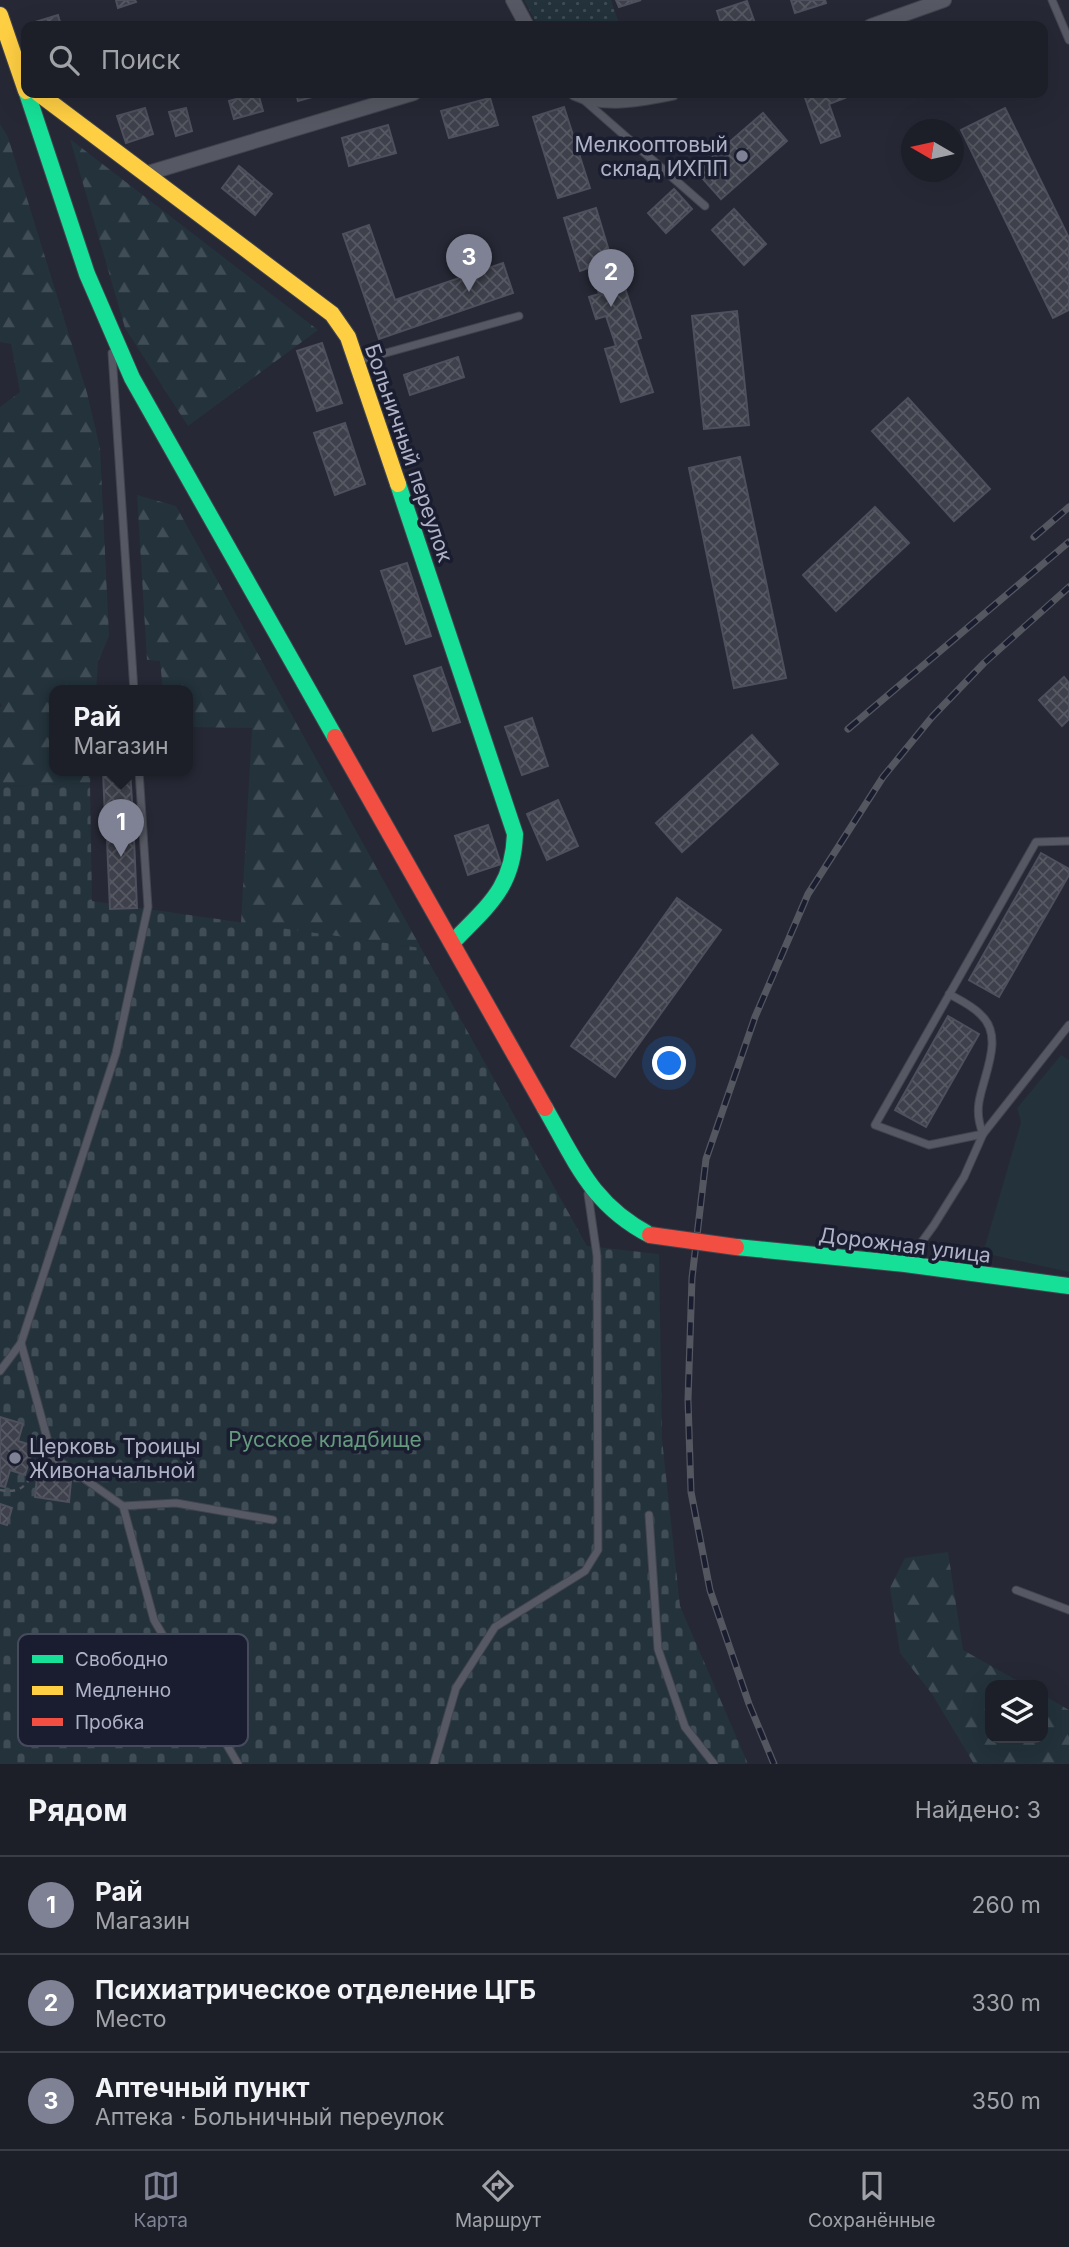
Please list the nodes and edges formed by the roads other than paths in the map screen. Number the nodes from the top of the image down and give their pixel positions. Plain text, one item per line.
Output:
1 (513, 0) edge
2 (944, 0) edge
3 (1052, 0) edge
4 (0, 15) edge
5 (524, 21) edge
6 (885, 21) edge
7 (1069, 40) edge
8 (21, 74) edge
9 (29, 98) edge
10 (45, 98) edge
11 (397, 98) edge
12 (581, 98) edge
13 (589, 98) edge
14 (636, 98) edge
15 (145, 174) junction
16 (705, 206) dead end
17 (519, 316) dead end
18 (111, 335) junction
19 (357, 361) junction
20 (134, 685) edge
21 (139, 776) edge
22 (1069, 841) edge
23 (452, 943) junction
24 (949, 994) junction
25 (1069, 1025) edge
26 (983, 1135) junction
27 (587, 1182) junction
28 (905, 1264) junction
29 (1069, 1286) edge
30 (21, 1343) junction
31 (0, 1371) edge
32 (123, 1506) junction
33 (649, 1515) dead end
34 (273, 1520) dead end
35 (1016, 1590) dead end
36 (1069, 1610) edge
37 (162, 1634) edge
38 (228, 1746) edge
39 (238, 1764) edge
40 (434, 1764) edge
41 (714, 1764) edge

1 - 5 street
2 - 6 street
3 - 7 lane
4 - 8 street
9 - 18 street
10 - 15 street, Больничный переулок
11 - 15 street
12 - 16 lane
13 - 14 street
15 - 19 street, Больничный переулок
17 - 19 lane
18 - 20 lane
18 - 23 street
19 - 23 street, Больничный переулок
21 - 30 lane
22 - 24 lane
23 - 27 street
24 - 26 lane
24 - 26 lane
25 - 26 lane
26 - 28 lane
27 - 28 street, Дорожная улица, bridge
27 - 40 lane
28 - 29 street, Дорожная улица
30 - 31 lane
30 - 32 lane
32 - 34 lane
32 - 37 lane
33 - 41 lane
35 - 36 lane
38 - 39 lane

